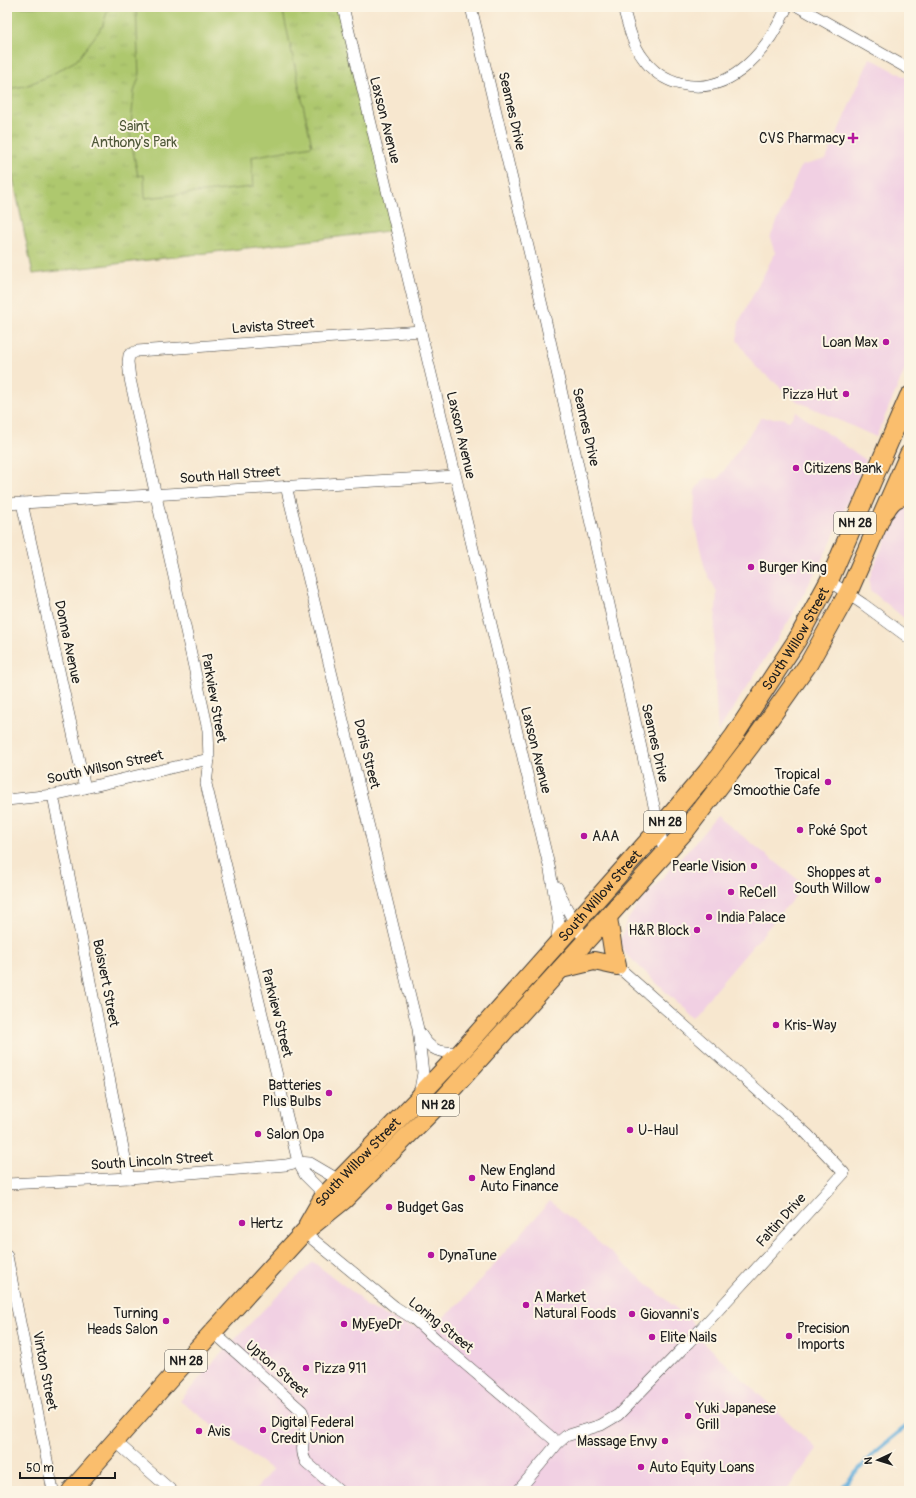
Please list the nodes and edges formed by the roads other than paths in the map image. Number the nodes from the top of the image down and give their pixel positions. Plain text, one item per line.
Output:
1 (343, 7) edge
2 (471, 7) edge
3 (623, 7) edge
4 (787, 7) edge
5 (799, 7) edge
6 (909, 69) edge
7 (420, 331) junction
8 (129, 355) joint
9 (909, 396) edge
10 (909, 454) edge
11 (455, 476) junction
12 (905, 477) edge
13 (286, 486) junction
14 (157, 494) junction
15 (909, 496) edge
16 (22, 503) junction
17 (7, 504) edge
18 (882, 516) junction
19 (829, 581) junction
20 (848, 593) junction
21 (909, 638) edge
22 (209, 759) junction
23 (85, 788) junction
24 (53, 795) junction
25 (7, 800) edge
26 (659, 829) junction
27 (665, 855) junction
28 (550, 870) junction
29 (608, 918) junction
30 (576, 923) junction
31 (586, 942) junction
32 (556, 945) junction
33 (617, 966) junction
34 (561, 969) junction
35 (418, 1029) junction
36 (461, 1052) junction
37 (418, 1099) junction
38 (298, 1162) junction
39 (129, 1178) junction
40 (339, 1179) junction
41 (7, 1184) edge
42 (354, 1190) junction
43 (331, 1200) junction
44 (304, 1232) junction
45 (7, 1256) edge
46 (213, 1332) junction
47 (115, 1441) junction
48 (558, 1443) junction
49 (53, 1491) edge
50 (70, 1491) edge
51 (172, 1491) edge
52 (339, 1491) edge
53 (518, 1491) edge

1 - 7 street, Laxson Avenue
2 - 26 street, Seames Drive
3 - 4 street
5 - 6 street
7 - 8 street, Lavista Street
7 - 11 street, Laxson Avenue
8 - 14 street, Parkview Street
9 - 19 main road, South Willow Street / NH 28
10 - 12 main road, South Willow Street / NH 28
11 - 13 street, South Hall Street
11 - 28 street, Laxson Avenue
12 - 18 main road, South Willow Street / NH 28
13 - 14 street, South Hall Street
13 - 35 street, Doris Street
14 - 16 street, South Hall Street
14 - 22 street, Parkview Street
15 - 18 main road
16 - 17 street, South Hall Street
16 - 23 street, Donna Avenue
18 - 20 main road, South Willow Street / NH 28
19 - 20 street
19 - 26 main road, South Willow Street / NH 28
20 - 21 street
20 - 27 main road, South Willow Street / NH 28
22 - 23 street, South Wilson Street
22 - 38 street, Parkview Street
23 - 24 street, South Wilson Street
24 - 25 street, South Wilson Street
24 - 39 street, Boisvert Street
26 - 27 street, Seames Drive
26 - 30 main road, South Willow Street / NH 28
27 - 29 main road, South Willow Street / NH 28
28 - 30 street, Laxson Avenue
28 - 32 street, Laxson Avenue
29 - 31 main road, South Willow Street / NH 28
29 - 33 main road
30 - 31 street, Laxson Avenue
30 - 32 main road, South Willow Street / NH 28
31 - 34 main road, South Willow Street / NH 28
32 - 36 main road, South Willow Street / NH 28
33 - 34 main road
33 - 48 street, Faltin Drive
34 - 42 main road, South Willow Street / NH 28
35 - 36 street, Doris Street
35 - 37 street, Doris Street
36 - 37 main road, South Willow Street / NH 28
37 - 40 main road, South Willow Street / NH 28
38 - 39 street, South Lincoln Street
38 - 40 street, South Lincoln Street
38 - 43 street
39 - 41 street, South Lincoln Street
40 - 42 street, South Lincoln Street
40 - 43 main road, South Willow Street / NH 28
42 - 43 main road, South Willow Street / NH 28
43 - 44 main road, South Willow Street / NH 28
44 - 46 main road, South Willow Street / NH 28
44 - 48 street, Loring Street
45 - 49 street, Vinton Street
46 - 47 main road, South Willow Street / NH 28
46 - 52 street, Upton Street
47 - 50 main road, South Willow Street / NH 28
47 - 51 street
48 - 53 street, Faltin Drive

